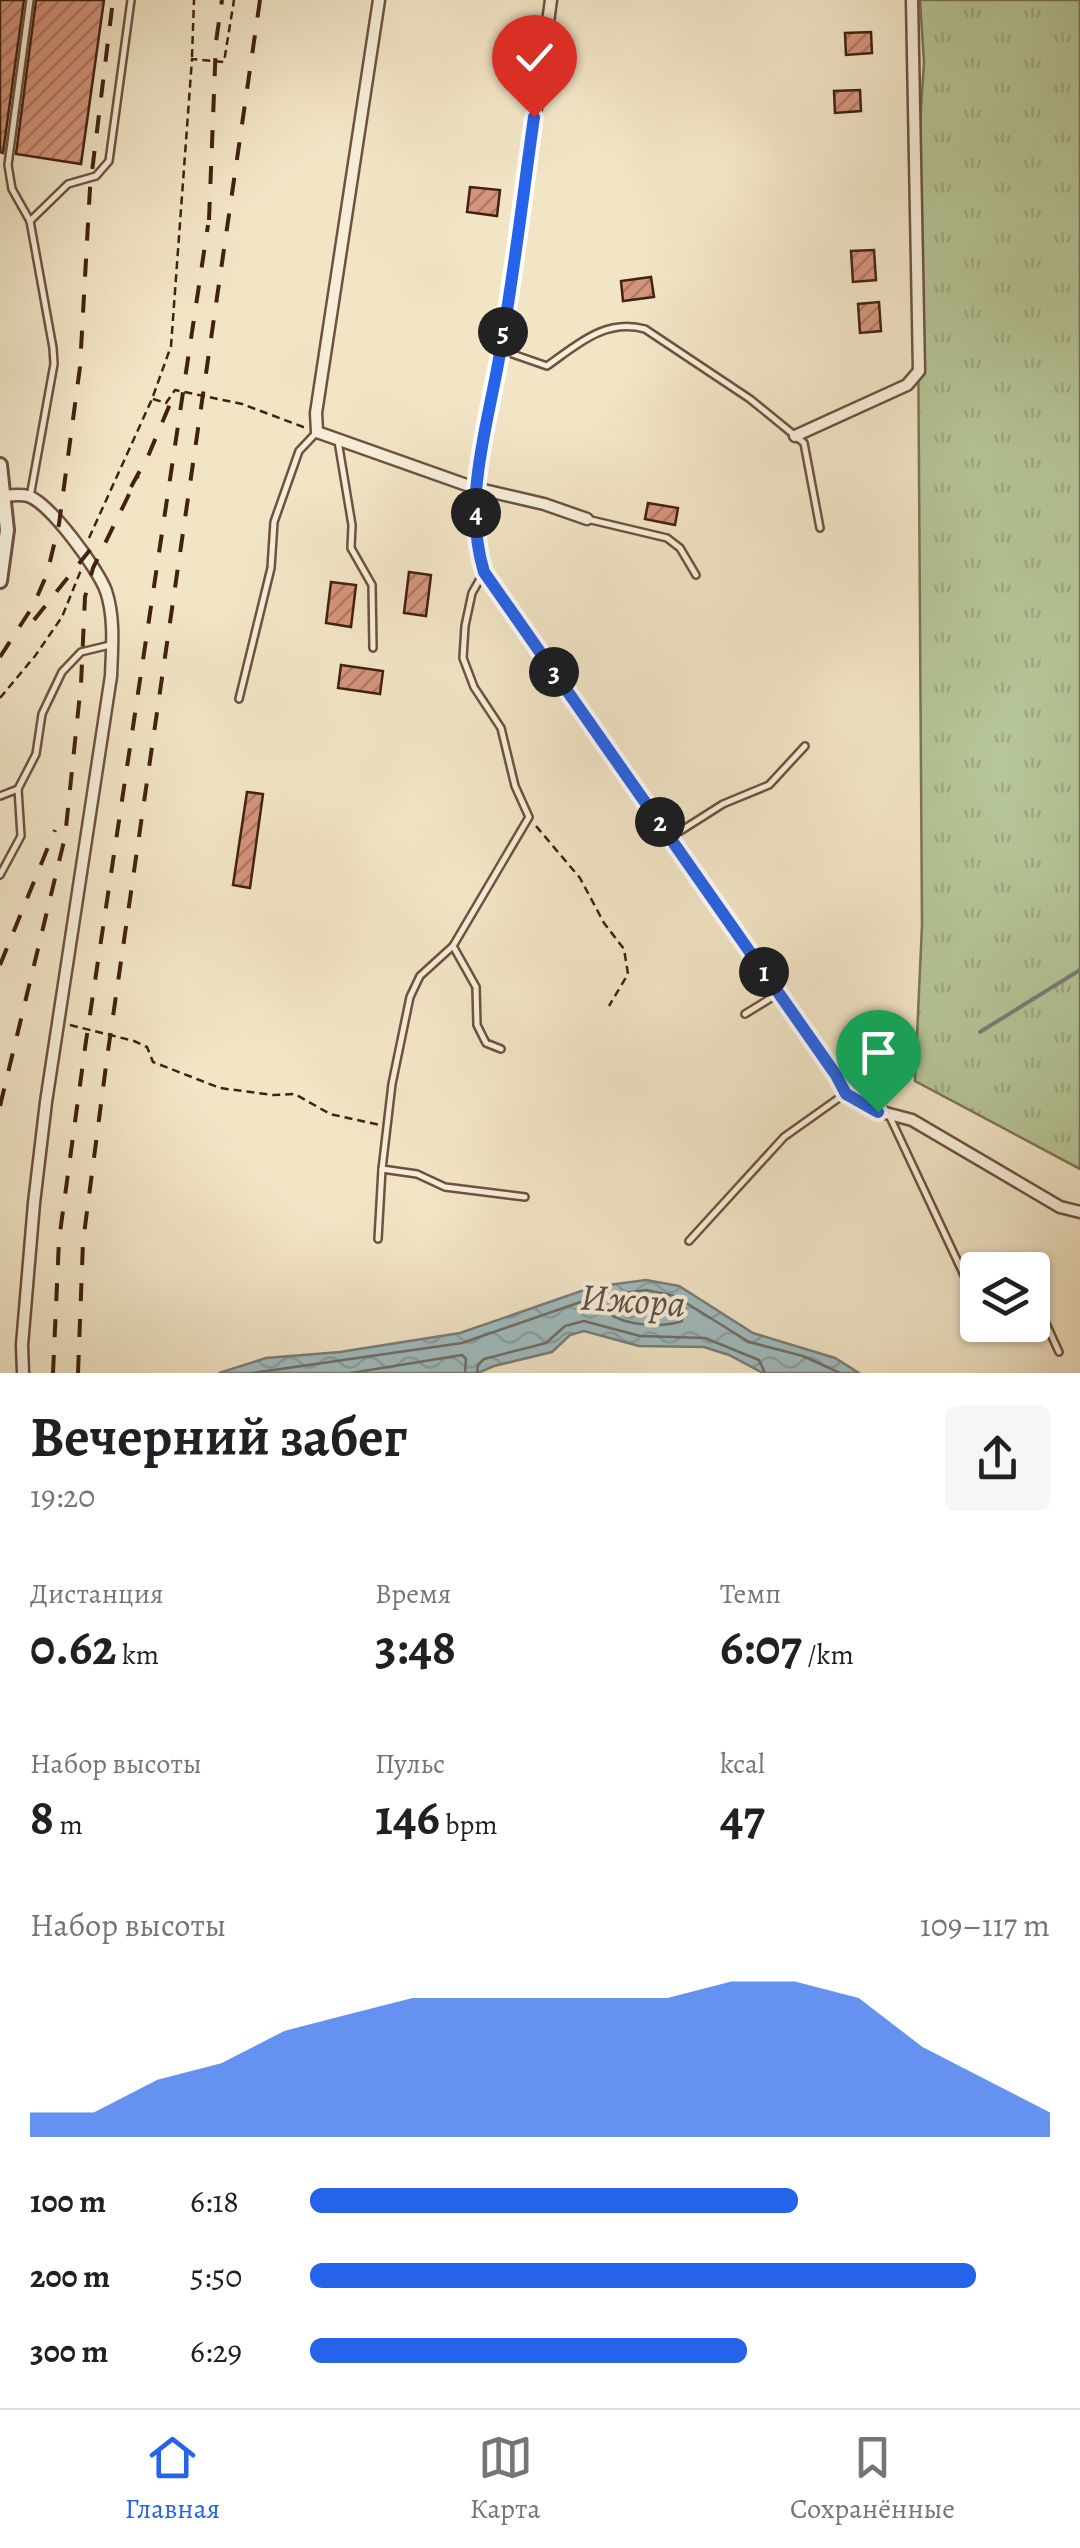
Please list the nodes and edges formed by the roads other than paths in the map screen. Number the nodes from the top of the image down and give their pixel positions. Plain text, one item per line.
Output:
1 (30, 0) edge
2 (131, 0) edge
3 (379, 0) edge
4 (551, 0) edge
5 (912, 0) edge
6 (30, 221) junction
7 (501, 350) junction
8 (317, 432) junction
9 (795, 436) junction
10 (338, 441) junction
11 (0, 465) edge
12 (474, 488) junction
13 (5, 496) junction
14 (30, 496) junction
15 (587, 519) joint
16 (820, 528) dead end
17 (4, 530) edge
18 (484, 572) junction
19 (696, 575) dead end
20 (0, 581) edge
21 (112, 645) junction
22 (374, 648) dead end
23 (239, 700) dead end
24 (805, 746) dead end
25 (18, 788) junction
26 (0, 796) edge
27 (670, 837) junction
28 (0, 875) edge
29 (452, 946) junction
30 (778, 993) junction
31 (745, 1014) dead end
32 (501, 1048) dead end
33 (846, 1094) junction
34 (889, 1115) junction
35 (382, 1169) junction
36 (525, 1198) dead end
37 (1080, 1212) edge
38 (378, 1239) dead end
39 (689, 1241) dead end
40 (960, 1267) edge
41 (1050, 1335) edge
42 (1059, 1352) dead end
43 (22, 1373) edge

1 - 6 lane
2 - 6 lane
3 - 8 street
4 - 7 street
5 - 9 street
6 - 14 lane
7 - 9 lane
7 - 12 street
8 - 10 street
8 - 23 lane
9 - 16 lane
10 - 12 street
10 - 22 lane
11 - 13 street
12 - 15 street
12 - 18 street
13 - 14 street
13 - 17 street
14 - 21 street
15 - 19 lane
17 - 20 street
18 - 27 street
18 - 29 lane
21 - 25 lane
21 - 43 street
24 - 27 lane
25 - 26 lane
25 - 28 lane
27 - 30 street
29 - 32 lane
29 - 35 lane
30 - 31 lane
30 - 33 street
33 - 34 street
33 - 39 lane
34 - 37 street
34 - 40 lane
35 - 36 lane
35 - 38 lane
41 - 42 lane

